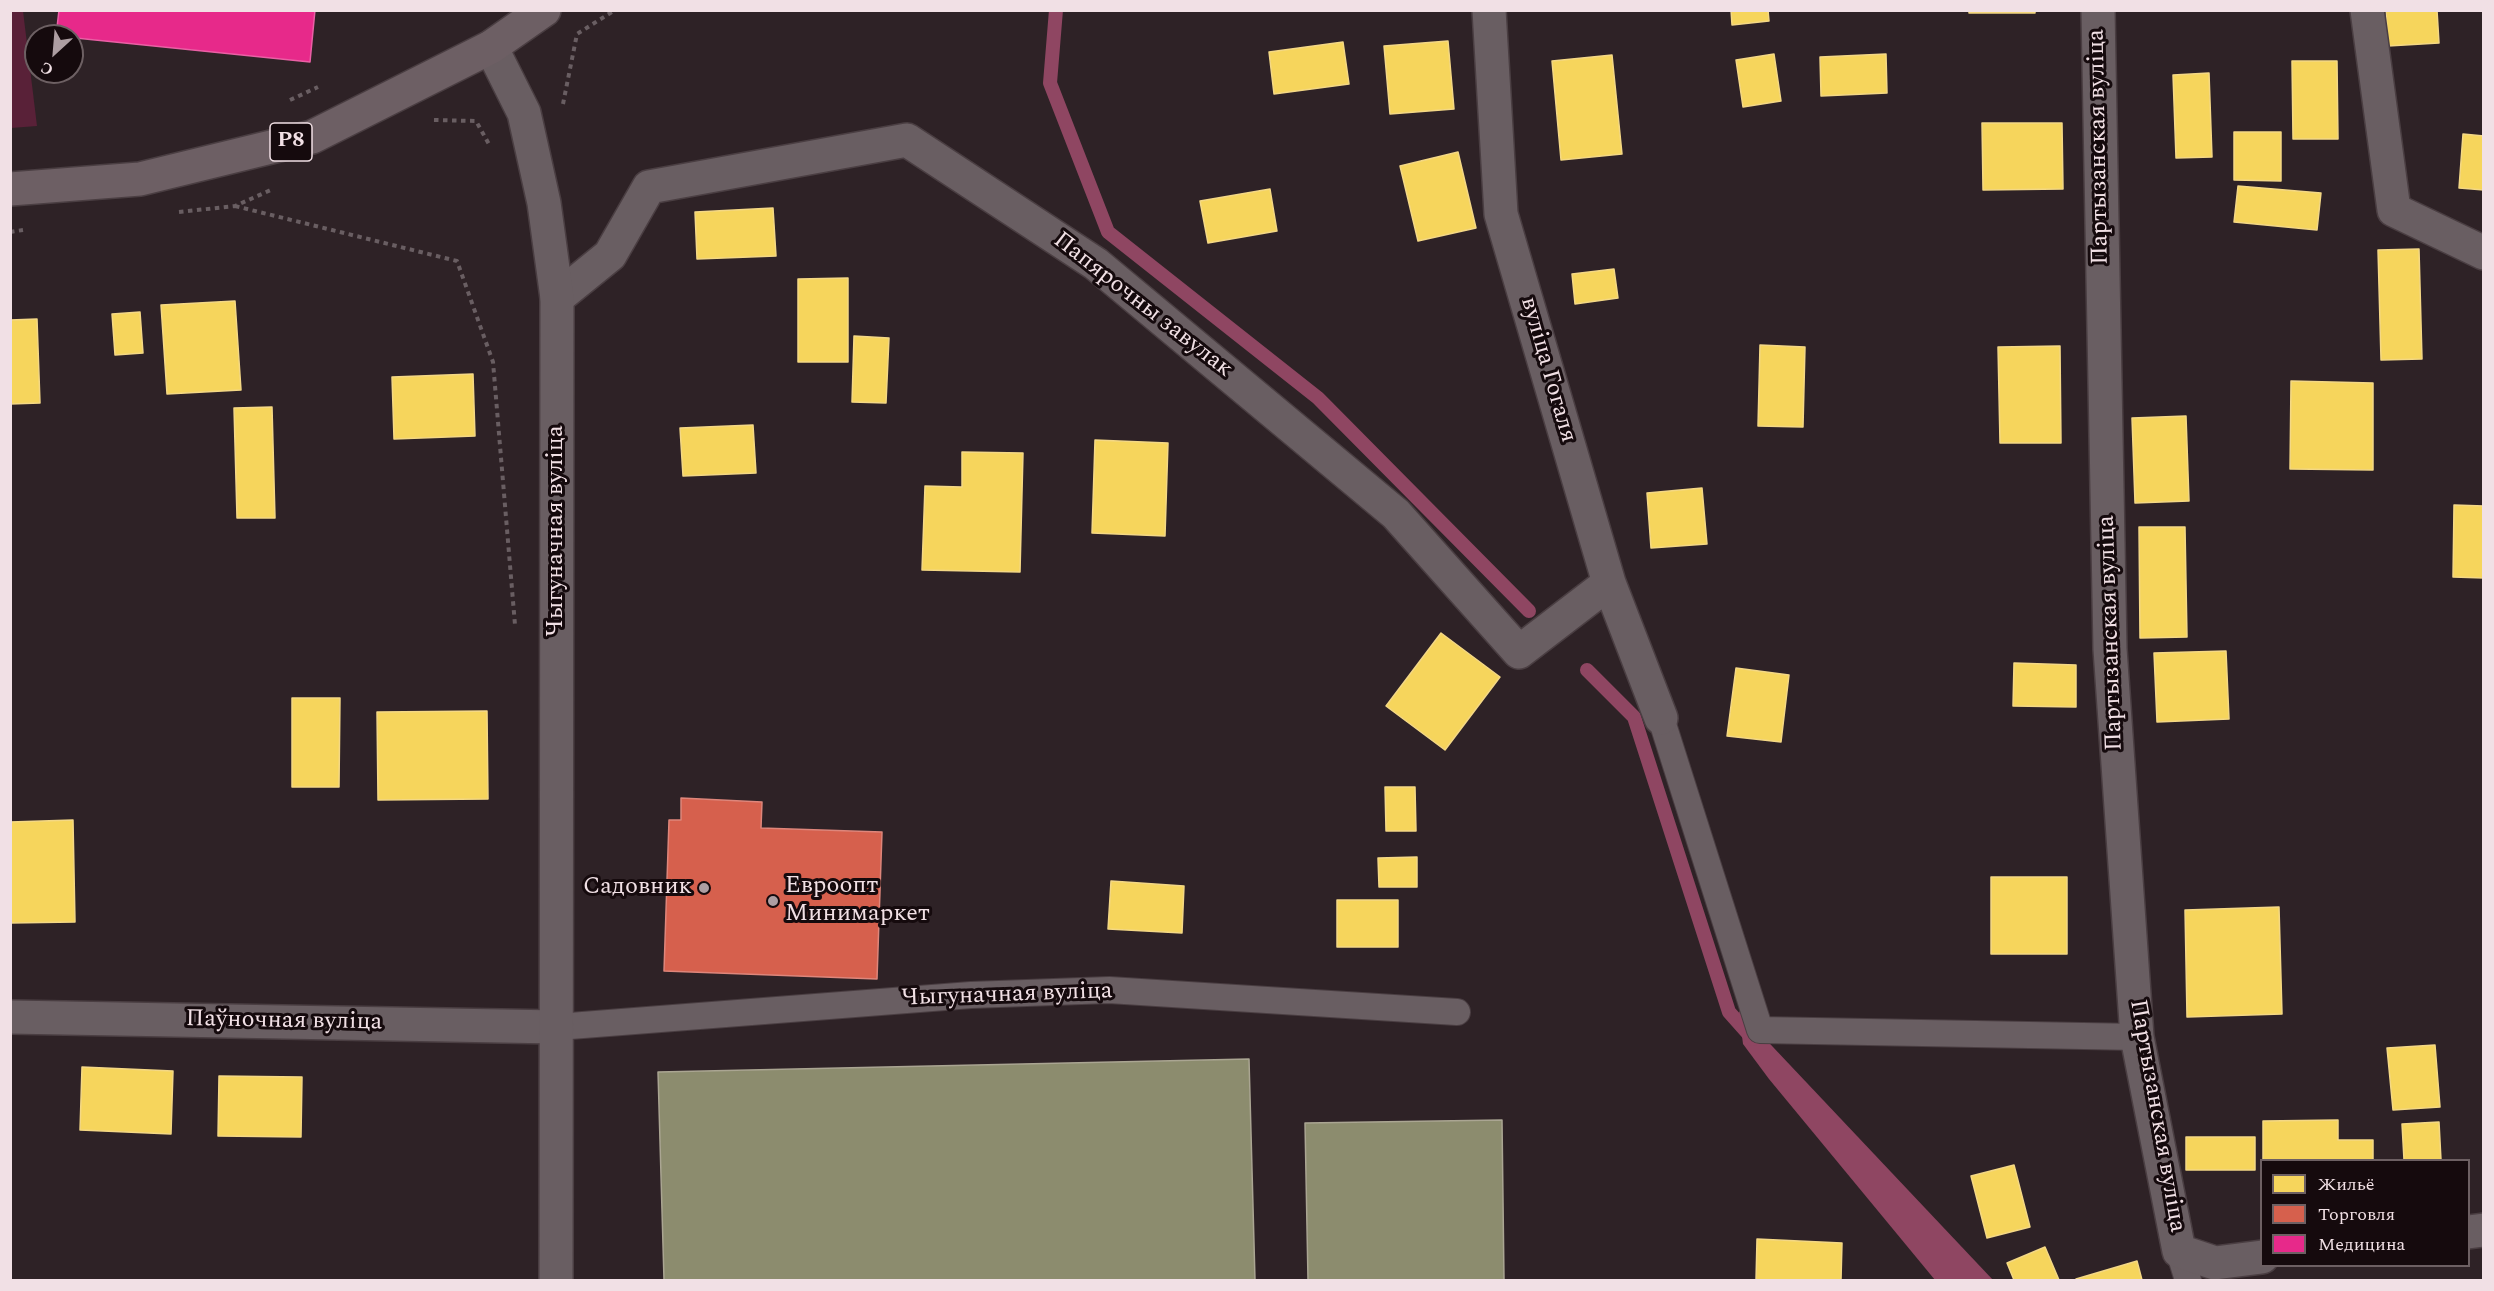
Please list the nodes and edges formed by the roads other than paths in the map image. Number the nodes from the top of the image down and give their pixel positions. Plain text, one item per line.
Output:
1 (544, 10) edge
2 (1489, 10) edge
3 (2098, 10) edge
4 (2367, 10) edge
5 (491, 46) junction
6 (10, 189) edge
7 (2484, 253) edge
8 (557, 298) junction
9 (1609, 583) junction
10 (1660, 718) joint
11 (1457, 1012) dead end
12 (10, 1017) edge
13 (557, 1027) junction
14 (2137, 1037) junction
15 (2260, 1257) edge
16 (2184, 1266) edge
17 (556, 1281) edge

1 - 5 main road, Р8
2 - 9 street, вуліца Гогаля
3 - 14 street, Партызанская вуліца
4 - 7 street
5 - 6 main road, Р8
5 - 8 street, Чыгуначная вуліца
8 - 9 street, Папярочны завулак
8 - 13 street, Чыгуначная вуліца
9 - 10 street, вуліца Гогаля
10 - 14 lane
11 - 13 lane, Чыгуначная вуліца
12 - 13 street, Паўночная вуліца
13 - 17 street, Чыгуначная вуліца
14 - 16 street, Партызанская вуліца
15 - 16 street

